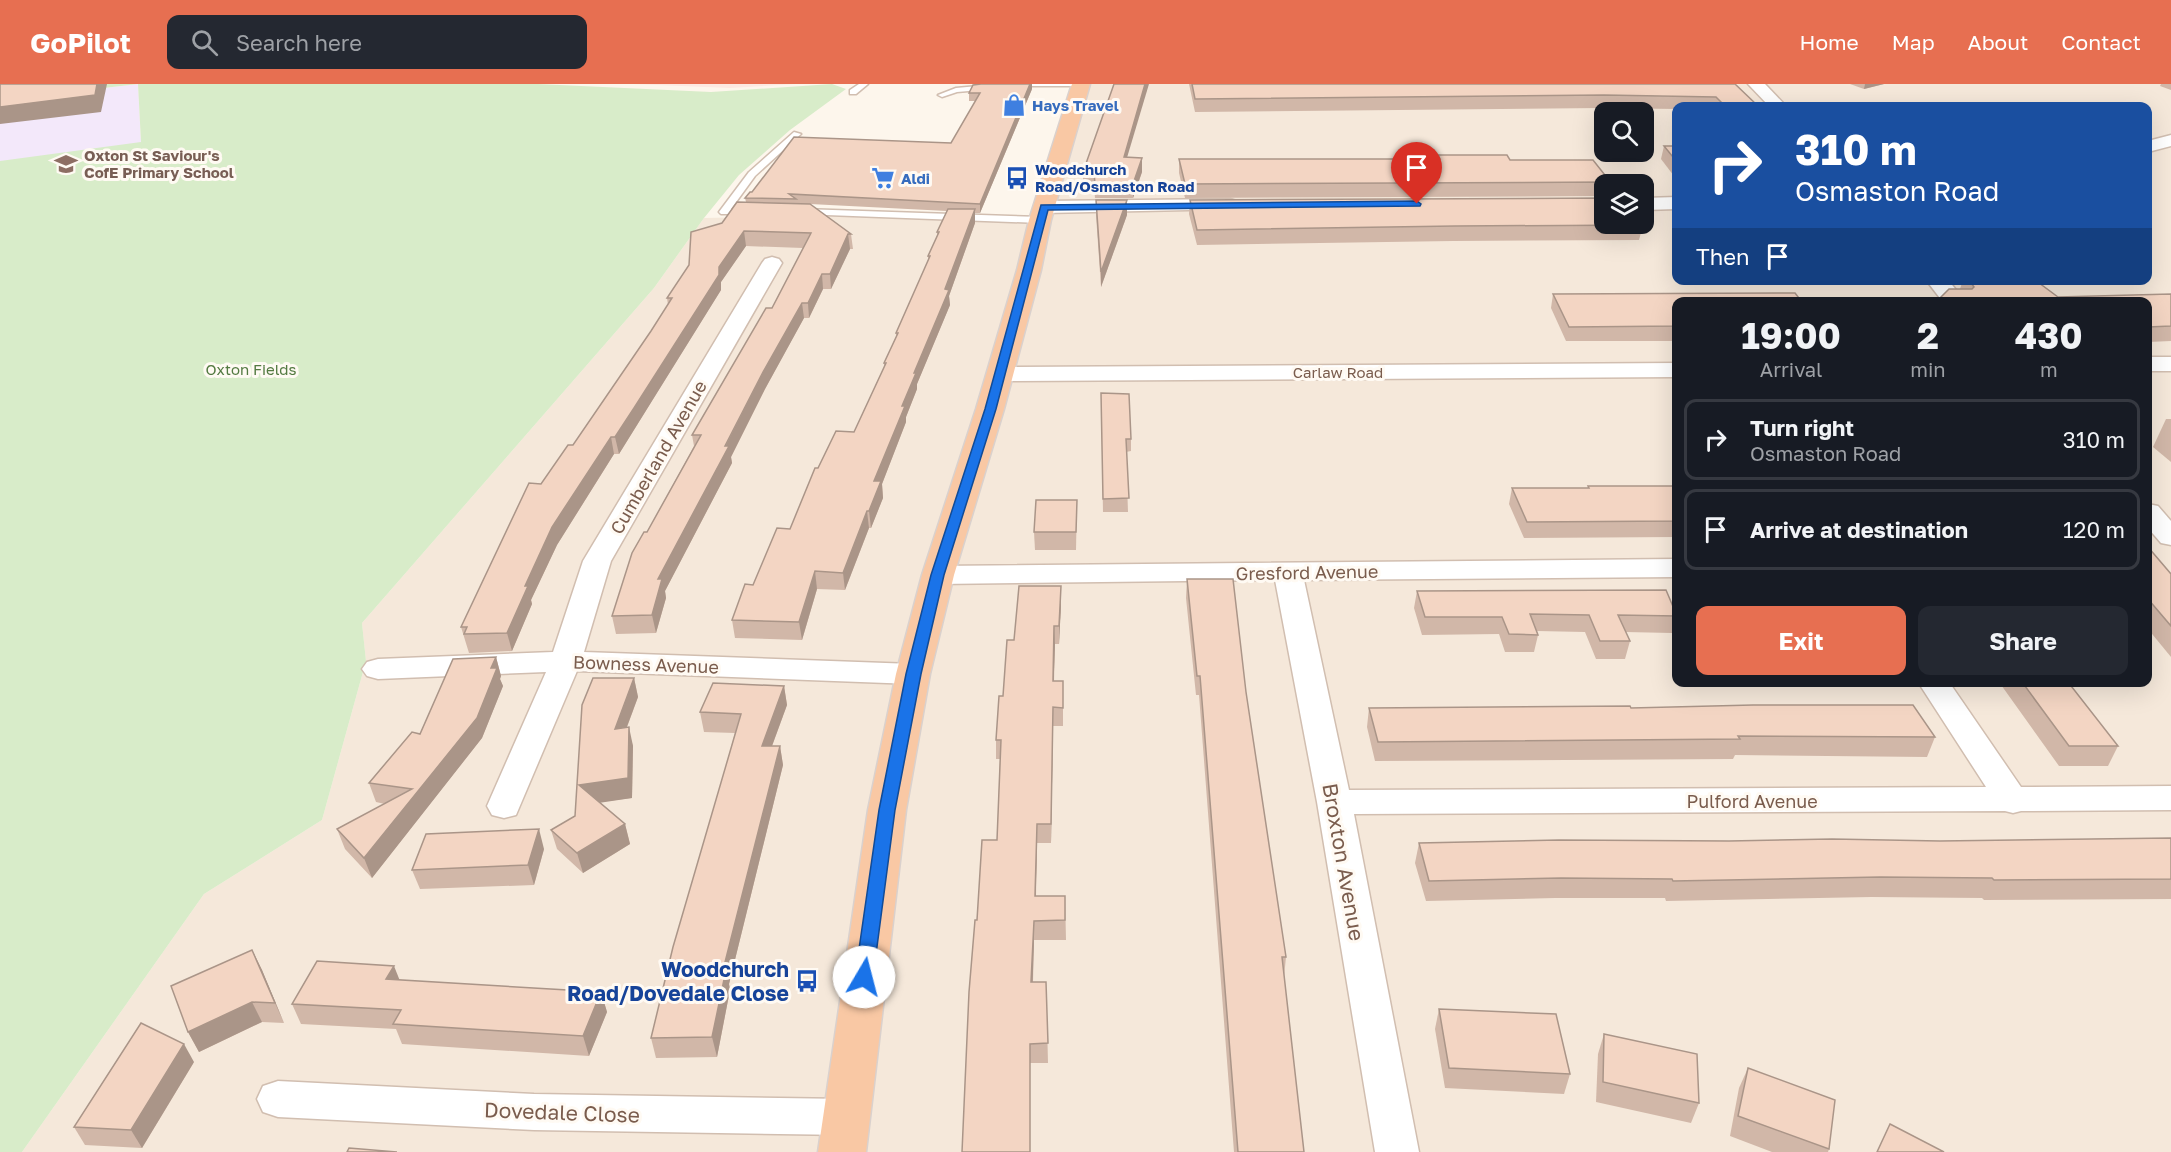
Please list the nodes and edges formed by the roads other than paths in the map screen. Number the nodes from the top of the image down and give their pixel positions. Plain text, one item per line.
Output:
1 (864, 84) edge
2 (1008, 84) edge
3 (1081, 84) edge
4 (1756, 84) edge
5 (1019, 85) edge
6 (853, 92) dead end
7 (942, 95) dead end
8 (1774, 102) edge
9 (797, 135) edge
10 (2171, 140) edge
11 (2152, 146) edge
12 (1672, 203) edge
13 (1654, 204) edge
14 (1252, 205) edge
15 (757, 212) edge
16 (791, 212) edge
17 (1042, 214) junction
18 (772, 263) dead end
19 (1939, 285) edge
20 (1950, 297) edge
21 (2152, 364) edge
22 (2171, 364) edge
23 (1672, 370) edge
24 (1000, 374) junction
25 (2152, 516) edge
26 (2171, 537) edge
27 (1672, 568) edge
28 (1288, 573) junction
29 (938, 575) junction
30 (566, 661) junction
31 (378, 669) dead end
32 (914, 674) junction
33 (1936, 687) edge
34 (2171, 798) edge
35 (2013, 801) junction
36 (1334, 802) junction
37 (504, 806) dead end
38 (278, 1099) dead end
39 (845, 1135) edge
40 (1397, 1152) edge

1 - 6 lane
2 - 5 lane
3 - 5 lane
3 - 17 highway
4 - 8 street
5 - 7 lane
9 - 15 lane
10 - 11 street
12 - 13 street
14 - 17 street
16 - 17 lane
17 - 24 highway
18 - 30 street, Cumberland Avenue
19 - 20 street
21 - 22 street
23 - 24 street, Carlaw Road
24 - 29 highway
25 - 26 street
27 - 28 street, Gresford Avenue
28 - 29 street, Gresford Avenue
28 - 36 street, Broxton Avenue
29 - 32 highway
30 - 31 street, Bowness Avenue
30 - 32 street, Bowness Avenue
30 - 37 street, Cumberland Avenue
32 - 39 highway
33 - 35 street
34 - 35 street, Pulford Avenue
35 - 36 street, Pulford Avenue
36 - 40 street, Broxton Avenue
38 - 39 street, Dovedale Close

